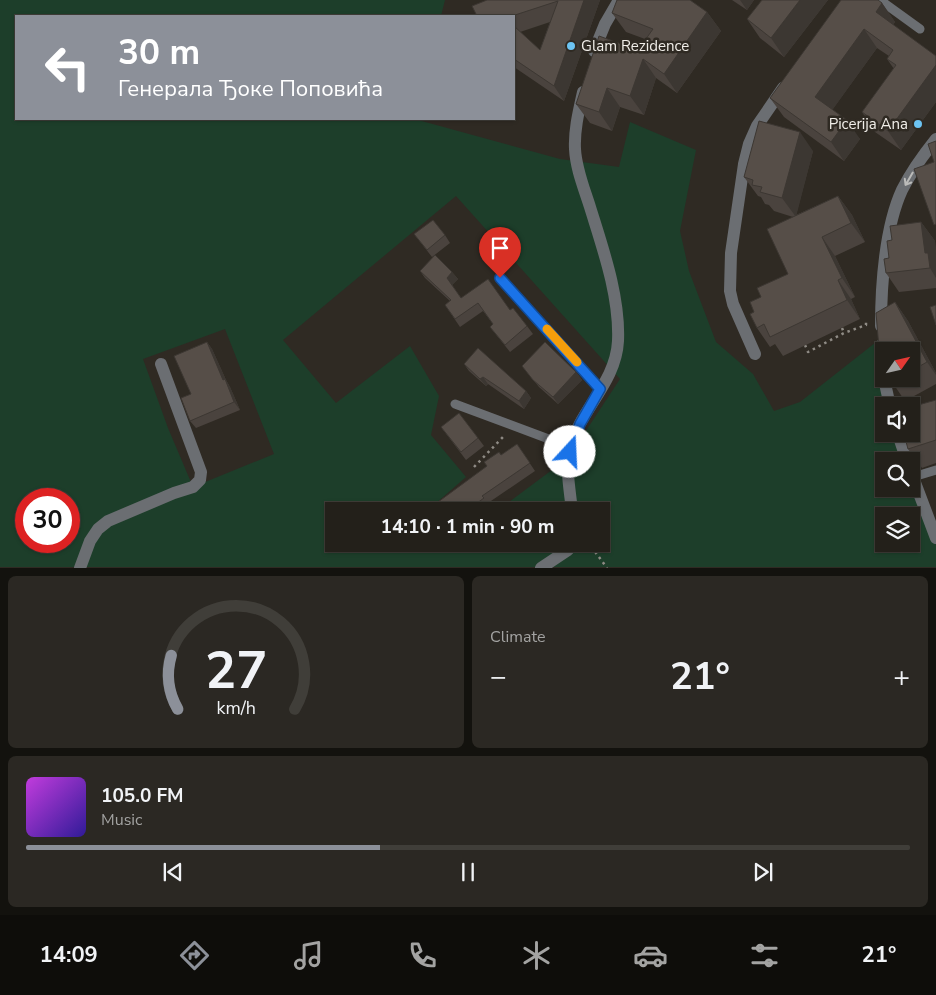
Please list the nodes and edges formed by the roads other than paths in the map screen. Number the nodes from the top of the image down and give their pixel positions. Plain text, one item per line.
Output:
1 (619, 0) edge
2 (880, 0) edge
3 (920, 29) dead end
4 (591, 61) edge
5 (792, 75) edge
6 (585, 82) edge
7 (936, 138) edge
8 (500, 278) dead end
9 (880, 342) edge
10 (755, 354) dead end
11 (161, 364) dead end
12 (600, 389) junction
13 (455, 404) dead end
14 (570, 447) junction
15 (936, 470) edge
16 (920, 473) edge
17 (920, 491) edge
18 (571, 502) edge
19 (933, 519) edge
20 (936, 538) edge
21 (565, 552) edge
22 (80, 568) edge
23 (541, 568) edge

1 - 4 street
2 - 3 lane
5 - 10 street
6 - 12 street
7 -> 9 street
8 - 12 lane
11 - 22 street
12 - 14 street
13 - 14 lane
14 - 18 street
15 - 16 lane
17 - 19 street
19 - 20 street
21 - 23 street

